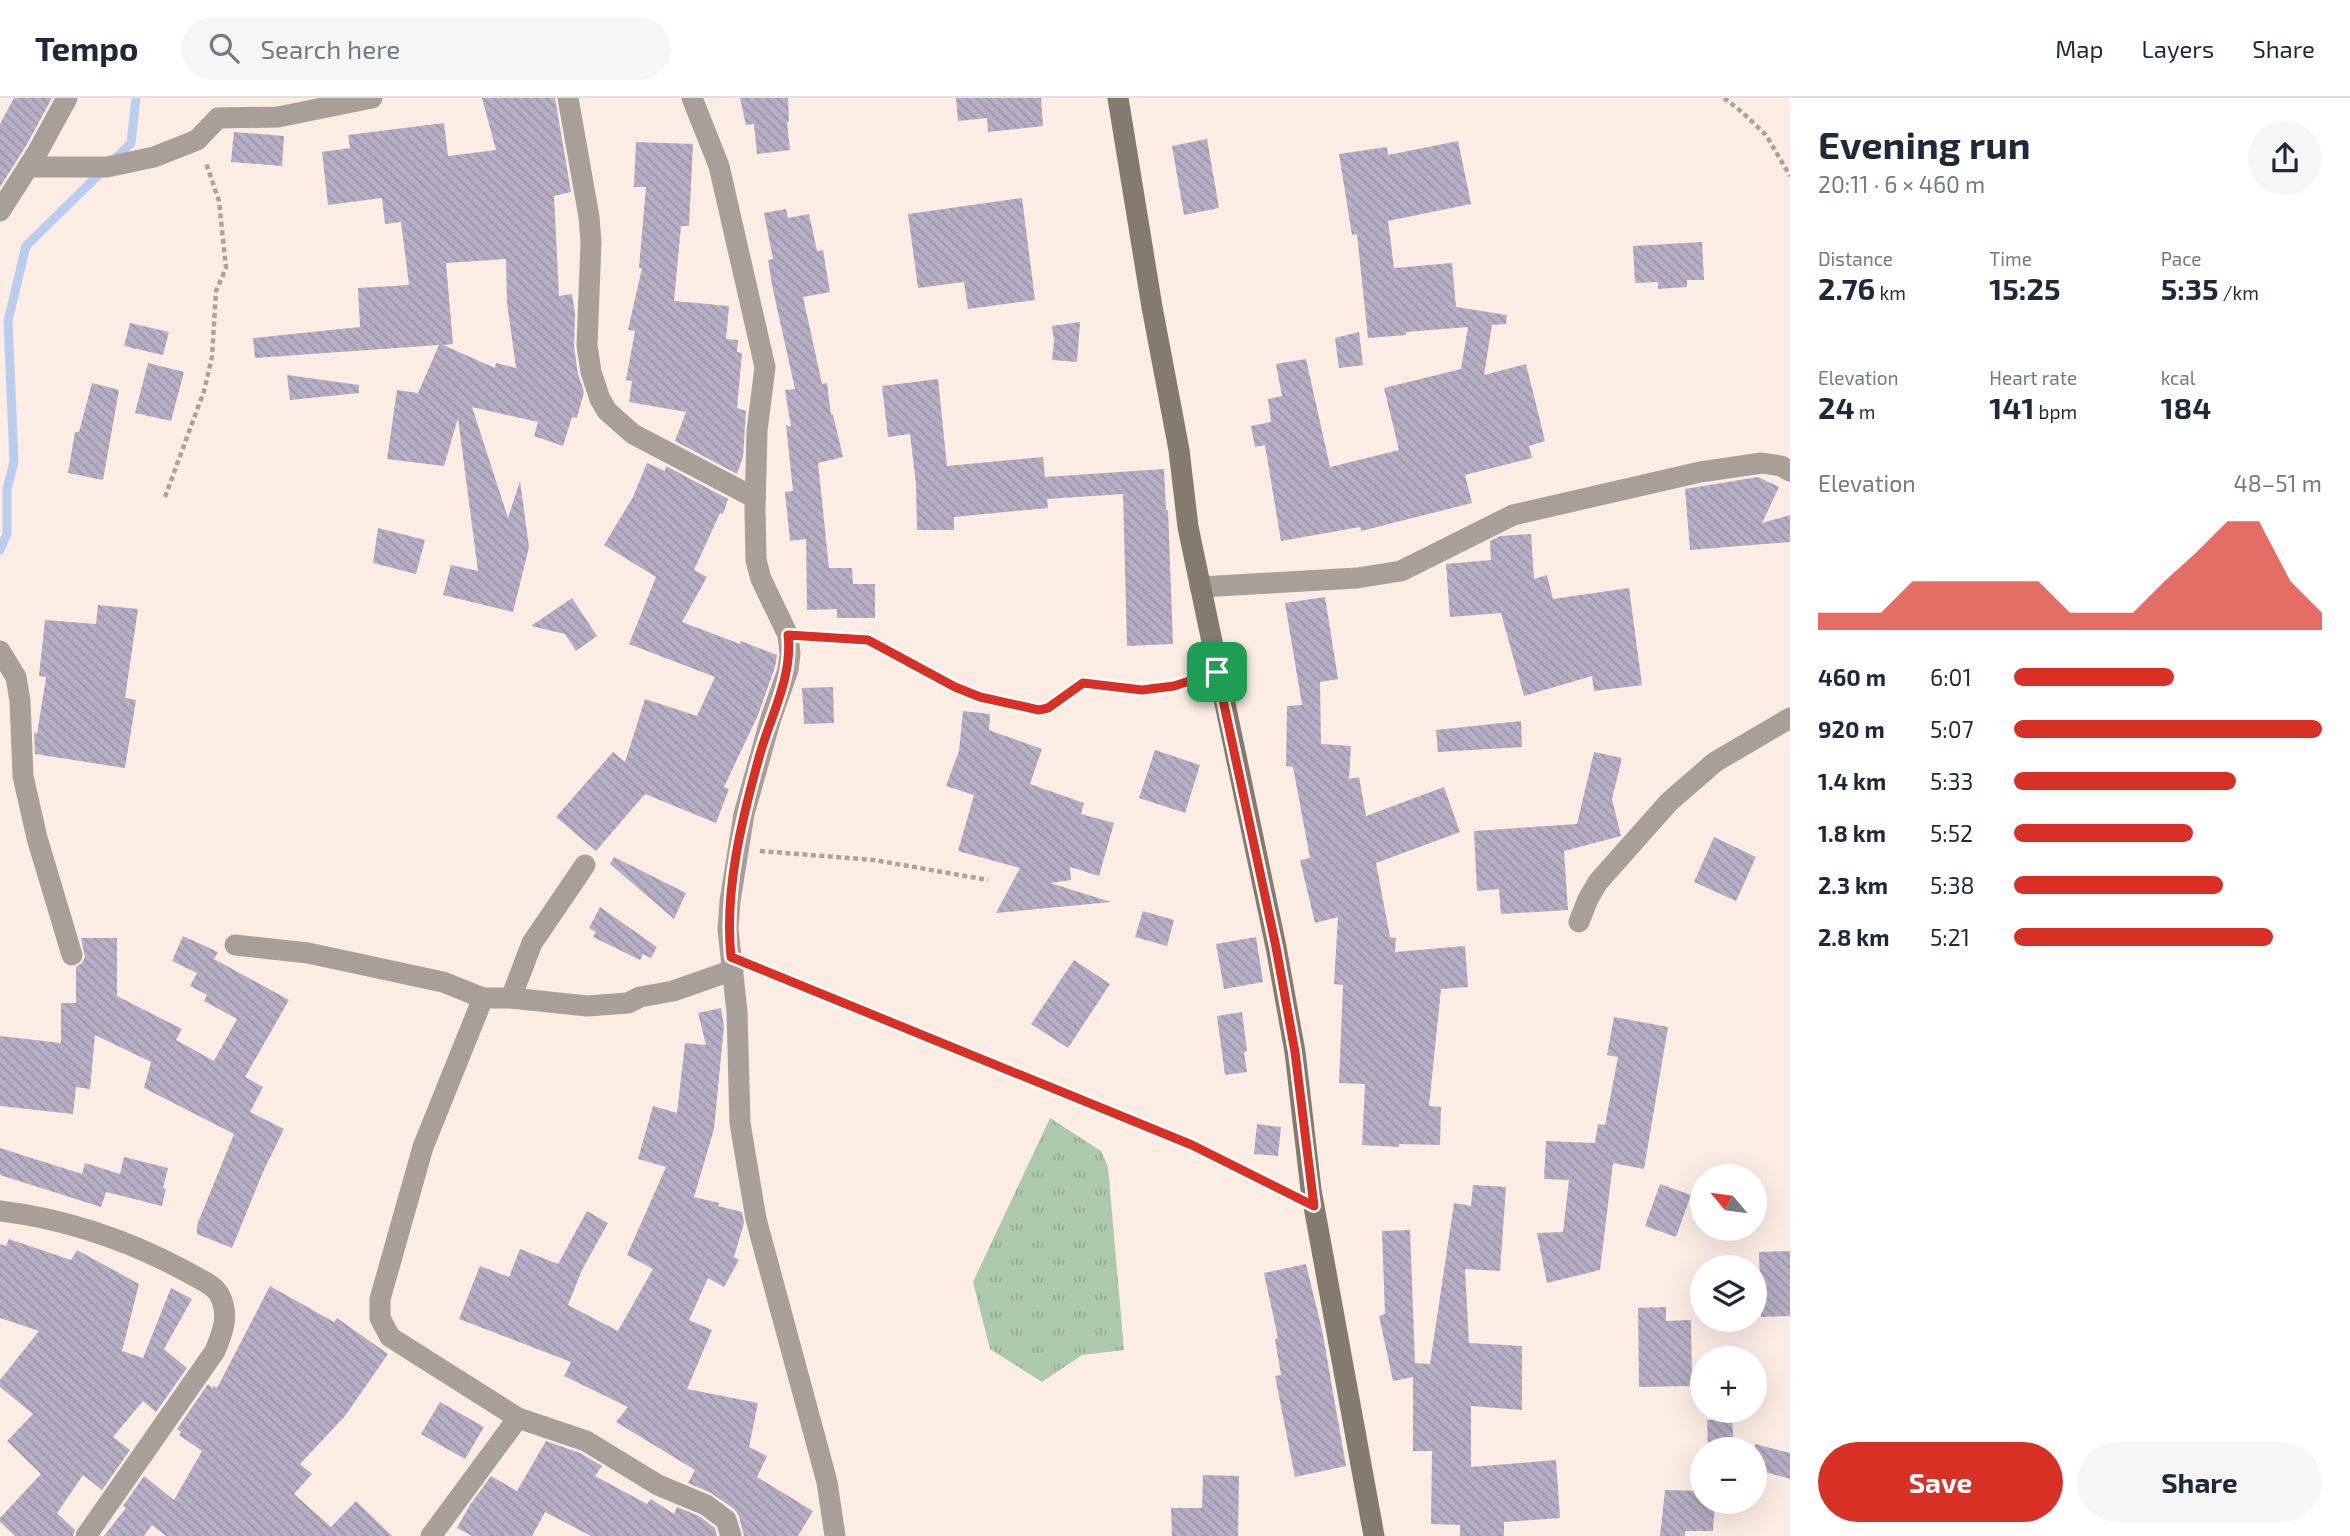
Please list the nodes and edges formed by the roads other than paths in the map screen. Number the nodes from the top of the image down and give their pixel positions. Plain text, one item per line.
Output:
1 (66, 98) edge
2 (372, 98) edge
3 (568, 98) edge
4 (692, 98) edge
5 (1118, 98) edge
6 (29, 167) junction
7 (0, 211) edge
8 (1790, 471) edge
9 (755, 498) junction
10 (1200, 587) junction
11 (0, 650) edge
12 (1790, 718) edge
13 (585, 864) dead end
14 (1579, 922) dead end
15 (235, 945) dead end
16 (72, 955) dead end
17 (732, 964) junction
18 (483, 998) junction
19 (511, 998) junction
20 (0, 1211) edge
21 (518, 1418) junction
22 (86, 1536) edge
23 (431, 1536) edge
24 (732, 1536) edge
25 (835, 1536) edge
26 (1374, 1536) edge

1 - 6 street
2 - 6 street
3 - 9 street
4 - 9 street
5 - 10 street
6 - 7 street
8 - 10 street
9 - 17 street
10 - 26 street
11 - 16 street
12 - 14 street
13 - 19 street
15 - 18 street
17 - 19 street
17 - 25 street
18 - 19 street
18 - 21 street
20 - 22 street
21 - 23 street
21 - 24 street

